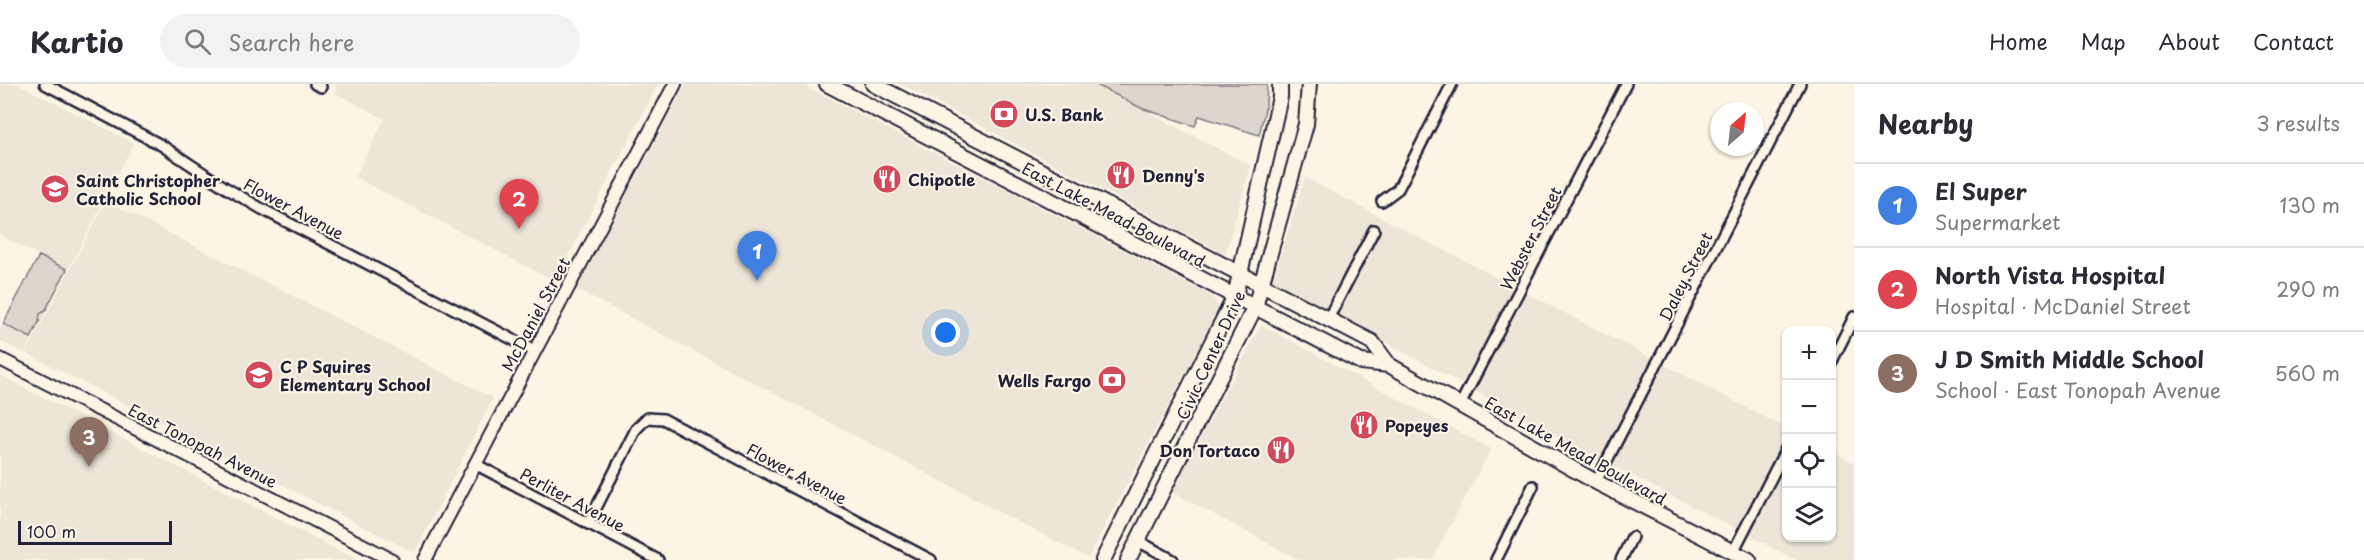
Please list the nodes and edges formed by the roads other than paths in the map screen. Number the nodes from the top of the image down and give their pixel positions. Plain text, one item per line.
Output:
1 (45, 84) edge
2 (675, 84) edge
3 (827, 84) edge
4 (873, 84) edge
5 (1280, 84) edge
6 (1309, 84) edge
7 (1452, 84) edge
8 (1626, 84) edge
9 (1800, 84) edge
10 (961, 130) junction
11 (952, 148) junction
12 (1382, 201) dead end
13 (1374, 230) dead end
14 (1239, 273) junction
15 (1261, 284) junction
16 (1235, 296) junction
17 (1255, 307) junction
18 (1854, 317) edge
19 (1328, 319) junction
20 (535, 351) junction
21 (1836, 353) edge
22 (0, 359) edge
23 (1389, 365) junction
24 (1460, 405) junction
25 (1782, 457) edge
26 (475, 464) junction
27 (1596, 482) junction
28 (1533, 486) dead end
29 (588, 524) junction
30 (1632, 537) dead end
31 (1138, 541) junction
32 (1733, 552) junction
33 (392, 560) edge
34 (425, 560) edge
35 (658, 560) edge
36 (931, 560) edge
37 (1103, 560) edge
38 (1128, 560) edge
39 (1173, 560) edge
40 (1496, 560) edge
41 (1621, 560) edge
42 (1749, 560) edge

1 - 20 street, Flower Avenue
2 - 20 street, McDaniel Street
3 - 11 main road, East Lake Mead Boulevard
4 - 10 main road, East Lake Mead Boulevard
5 - 14 main road, Civic Center Drive
6 - 15 main road, Civic Center Drive
7 - 12 street
8 - 24 street, Webster Street
9 - 27 street, Daley Street
10 - 11 main road
10 - 14 main road, East Lake Mead Boulevard
11 - 16 main road, East Lake Mead Boulevard
13 - 19 street
14 - 15 main road, East Lake Mead Boulevard
14 - 16 main road, Civic Center Drive
15 - 17 main road, Civic Center Drive
15 - 19 main road, East Lake Mead Boulevard
16 - 17 main road, East Lake Mead Boulevard
16 - 37 main road, Civic Center Drive
17 - 23 main road, East Lake Mead Boulevard
17 - 31 main road, Civic Center Drive
18 - 21 street
19 - 23 main road, East Lake Mead Boulevard
20 - 26 street, McDaniel Street
22 - 33 street, East Tonopah Avenue
23 - 24 main road, East Lake Mead Boulevard
24 - 27 main road, East Lake Mead Boulevard
25 - 32 street
26 - 29 street, Perliter Avenue
26 - 34 street, McDaniel Street
27 - 32 main road, East Lake Mead Boulevard
28 - 40 street
29 - 35 street, Perliter Avenue
29 - 36 street, Flower Avenue
30 - 41 street
31 - 38 main road, Civic Center Drive
31 - 39 street
32 - 42 main road, East Lake Mead Boulevard

